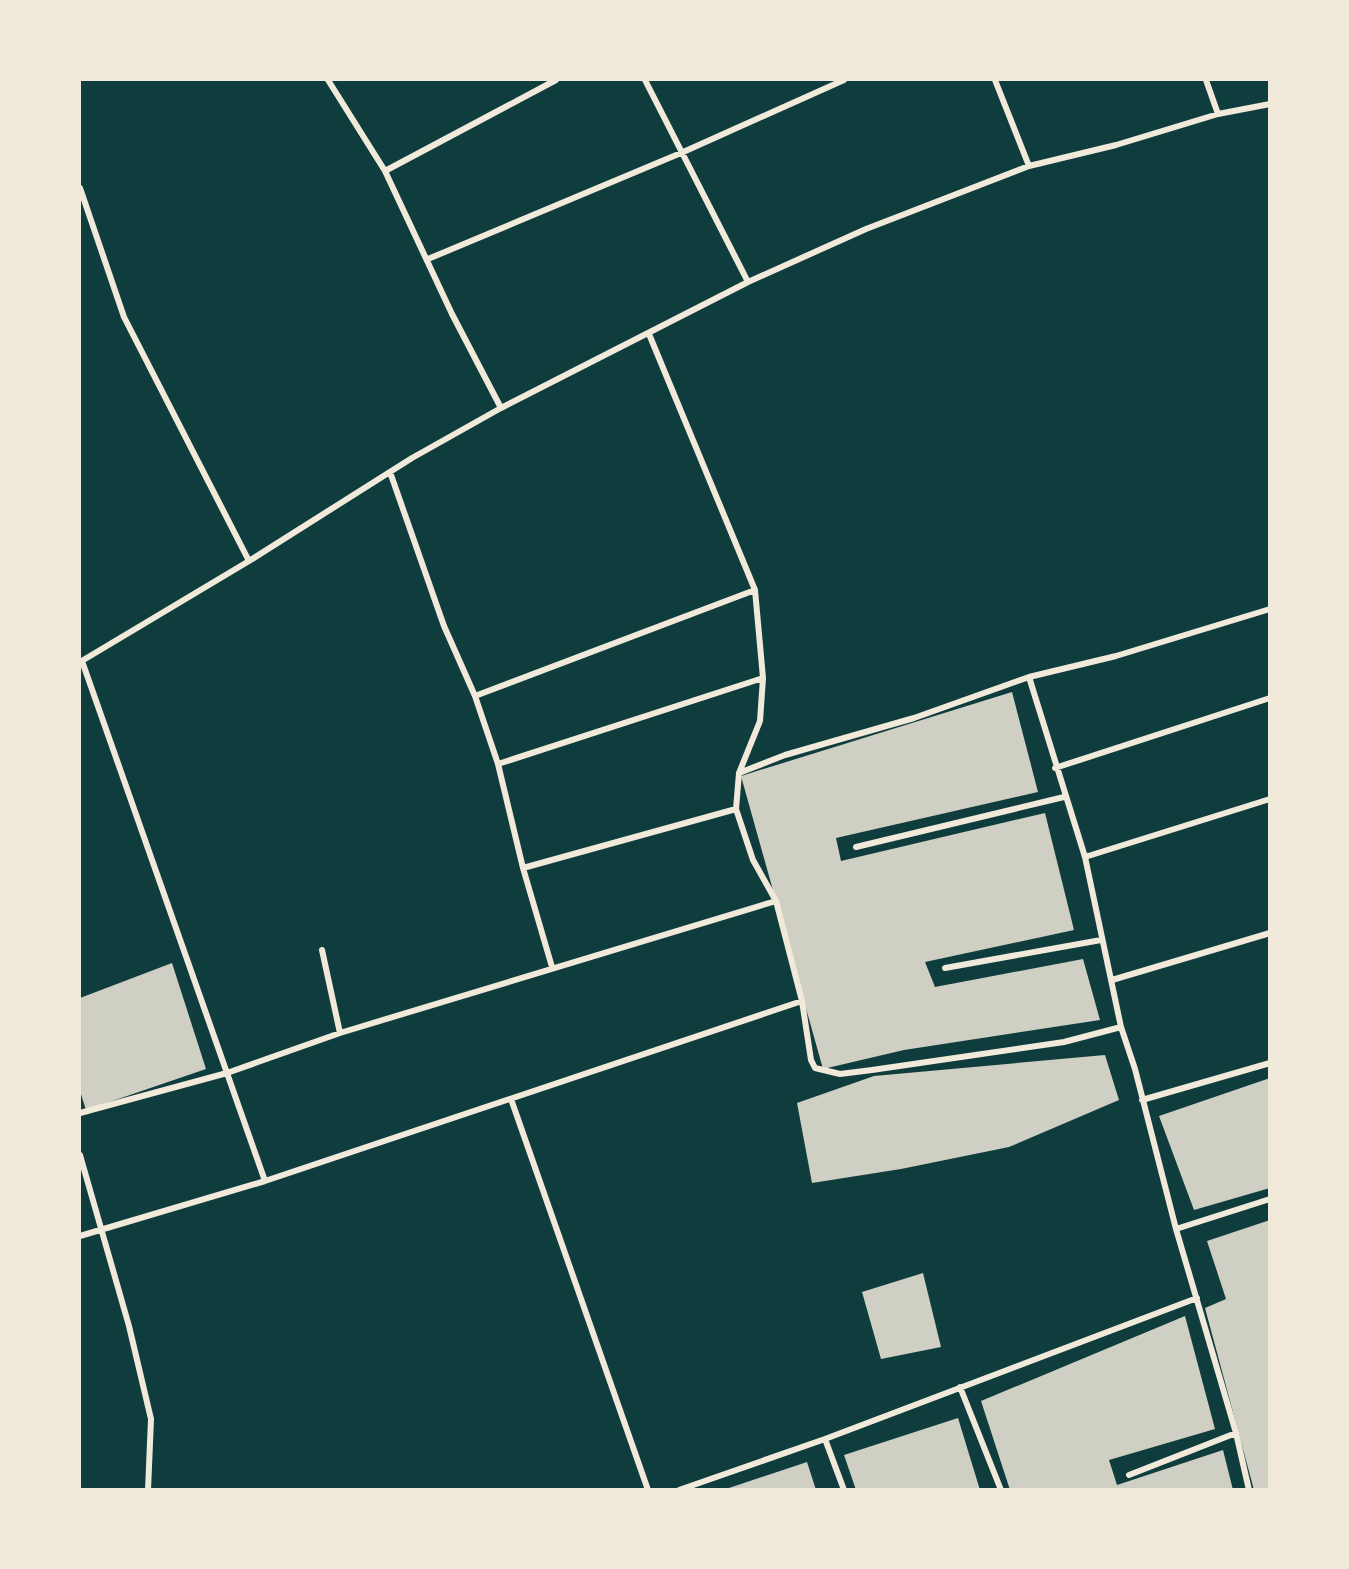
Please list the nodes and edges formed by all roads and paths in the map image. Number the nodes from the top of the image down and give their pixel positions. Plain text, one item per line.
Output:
1 (328, 80) edge
2 (556, 80) edge
3 (645, 80) edge
4 (844, 80) edge
5 (995, 80) edge
6 (1206, 80) edge
7 (1269, 104) edge
8 (1218, 114) junction
9 (681, 153) junction
10 (1029, 166) junction
11 (386, 171) junction
12 (80, 188) edge
13 (428, 259) junction
14 (748, 282) junction
15 (649, 334) junction
16 (501, 408) junction
17 (390, 472) junction
18 (249, 561) junction
19 (755, 590) junction
20 (1269, 609) edge
21 (81, 661) edge
22 (1029, 677) junction
23 (764, 678) junction
24 (475, 696) junction
25 (1269, 698) edge
26 (498, 764) junction
27 (1055, 768) junction
28 (739, 773) junction
29 (1064, 797) junction
30 (1269, 799) edge
31 (736, 809) junction
32 (856, 847) dead end
33 (1084, 857) junction
34 (523, 868) junction
35 (776, 901) junction
36 (1269, 933) edge
37 (1101, 940) junction
38 (322, 950) dead end
39 (552, 968) junction
40 (945, 968) dead end
41 (1112, 980) junction
42 (802, 1001) junction
43 (1121, 1027) junction
44 (340, 1033) junction
45 (1269, 1063) edge
46 (227, 1073) junction
47 (511, 1099) junction
48 (1142, 1100) junction
49 (80, 1113) edge
50 (80, 1155) edge
51 (265, 1181) junction
52 (1269, 1198) edge
53 (1176, 1229) junction
54 (100, 1231) junction
55 (80, 1236) edge
56 (1197, 1298) junction
57 (960, 1387) junction
58 (1236, 1433) junction
59 (825, 1439) junction
60 (1129, 1475) dead end
61 (148, 1490) edge
62 (648, 1490) edge
63 (679, 1490) edge
64 (844, 1490) edge
65 (1001, 1490) edge
66 (1249, 1490) edge

1 - 11 street
2 - 11 street
3 - 9 street
4 - 9 street
5 - 10 street
6 - 8 street
7 - 8 street
8 - 10 street
9 - 13 street
9 - 14 street
10 - 14 street
11 - 13 street
12 - 18 street
13 - 16 street
14 - 15 street
15 - 16 street
15 - 19 street
16 - 17 street
17 - 18 street
17 - 24 street
18 - 21 street
19 - 23 street
19 - 24 street
20 - 22 street
21 - 46 street
22 - 27 street
22 - 28 street
23 - 26 street
23 - 28 street
24 - 26 street
25 - 27 street
26 - 34 street
27 - 29 street
28 - 31 street
29 - 32 street
29 - 33 street
30 - 33 street
31 - 34 street
31 - 35 street
33 - 37 street
34 - 39 street
35 - 39 street
35 - 42 street
36 - 41 street
37 - 40 street
37 - 41 street
38 - 44 street
39 - 44 street
41 - 43 street
42 - 43 street
42 - 47 street
43 - 48 street
44 - 46 street
45 - 48 street
46 - 49 street
46 - 51 street
47 - 51 street
47 - 62 street
48 - 53 street
50 - 54 street
51 - 54 street
52 - 53 street
53 - 56 street
54 - 55 street
54 - 61 street
56 - 57 street
56 - 58 street
57 - 59 street
57 - 65 street
58 - 60 street
58 - 66 street
59 - 63 street
59 - 64 street

